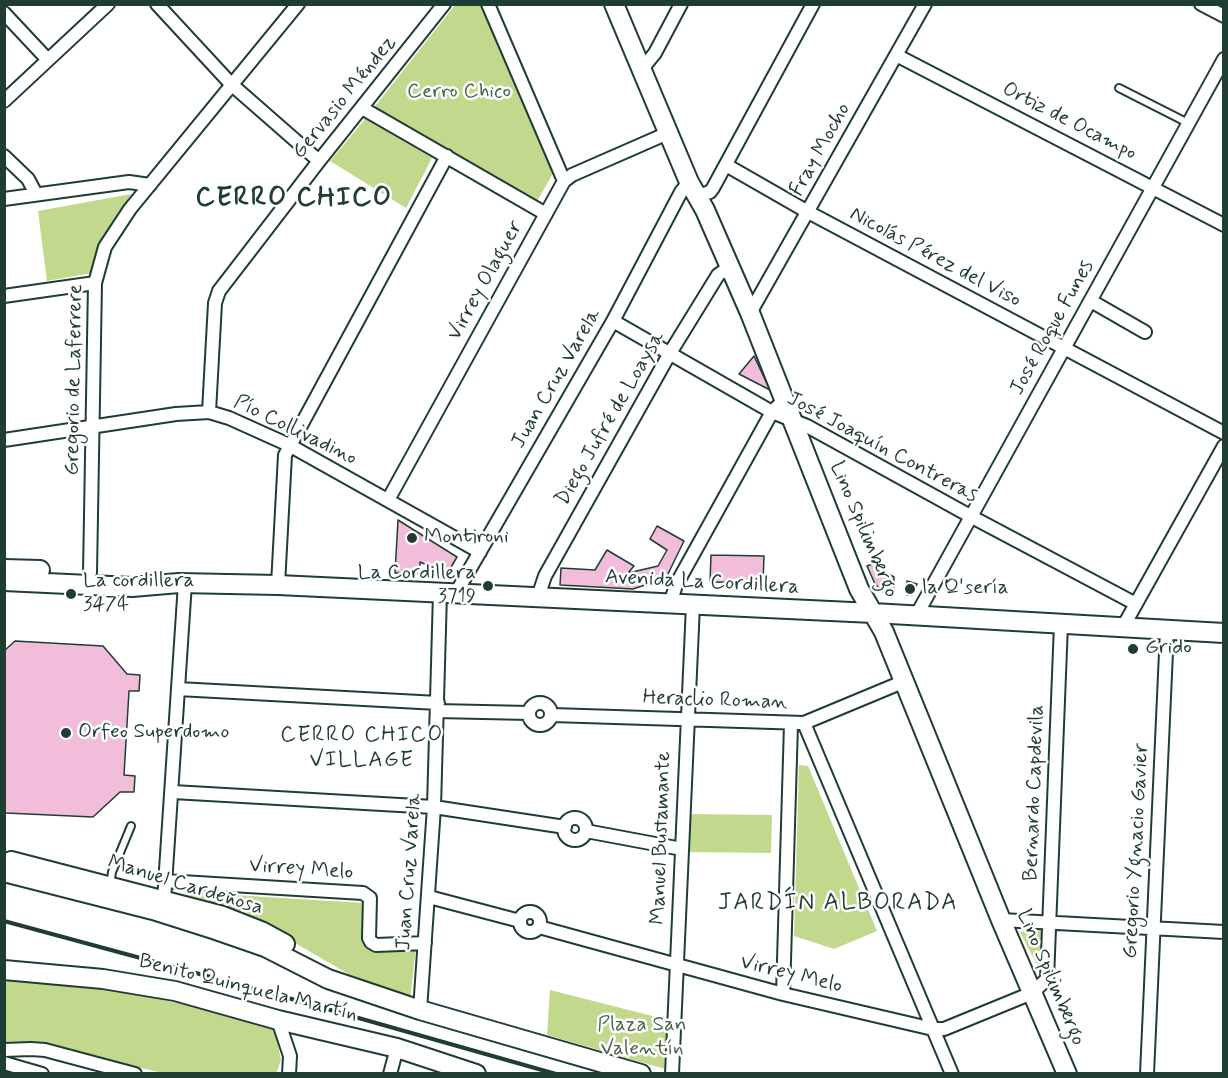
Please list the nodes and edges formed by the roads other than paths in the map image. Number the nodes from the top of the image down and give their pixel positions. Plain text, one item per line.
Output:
1 (108, 4) edge
2 (158, 4) edge
3 (298, 4) edge
4 (444, 4) edge
5 (488, 4) edge
6 (615, 4) edge
7 (681, 4) edge
8 (813, 4) edge
9 (925, 4) edge
10 (1201, 4) edge
11 (4, 13) edge
12 (1224, 16) edge
13 (896, 55) junction
14 (1224, 58) edge
15 (48, 60) junction
16 (642, 69) junction
17 (231, 84) junction
18 (1119, 88) dead end
19 (4, 101) edge
20 (362, 108) junction
21 (1188, 123) junction
22 (669, 133) junction
23 (4, 156) edge
24 (447, 156) junction
25 (319, 161) junction
26 (726, 165) junction
27 (564, 181) junction
28 (150, 185) junction
29 (1153, 188) junction
30 (693, 189) junction
31 (36, 194) junction
32 (4, 199) edge
33 (808, 212) junction
34 (546, 214) junction
35 (1224, 225) edge
36 (729, 267) junction
37 (95, 283) junction
38 (4, 296) edge
39 (1090, 301) junction
40 (750, 313) junction
41 (613, 321) junction
42 (1145, 332) dead end
43 (1063, 349) junction
44 (670, 353) junction
45 (778, 406) junction
46 (209, 412) junction
47 (794, 420) junction
48 (93, 426) junction
49 (1224, 433) edge
50 (4, 441) edge
51 (289, 445) junction
52 (1224, 446) edge
53 (388, 500) junction
54 (972, 517) junction
55 (480, 552) junction
56 (4, 569) edge
57 (90, 573) junction
58 (4, 581) edge
59 (182, 583) junction
60 (278, 585) junction
61 (448, 593) junction
62 (538, 597) junction
63 (670, 604) junction
64 (1136, 604) junction
65 (693, 605) junction
66 (873, 613) junction
67 (915, 616) junction
68 (1061, 624) junction
69 (1123, 627) junction
70 (1167, 630) junction
71 (1224, 633) edge
72 (905, 681) junction
73 (178, 689) junction
74 (438, 707) junction
75 (686, 719) junction
76 (804, 723) junction
77 (791, 724) junction
78 (173, 792) junction
79 (434, 807) junction
80 (131, 826) dead end
81 (682, 849) junction
82 (4, 859) edge
83 (4, 872) edge
84 (165, 881) junction
85 (110, 886) junction
86 (429, 897) junction
87 (164, 900) junction
88 (1001, 920) junction
89 (1050, 922) junction
90 (1153, 928) junction
91 (1224, 932) edge
92 (425, 943) junction
93 (677, 966) junction
94 (4, 970) edge
95 (1032, 993) junction
96 (783, 994) junction
97 (375, 995) junction
98 (420, 1010) junction
99 (278, 1020) junction
100 (933, 1029) junction
101 (397, 1048) junction
102 (4, 1050) edge
103 (4, 1063) edge
104 (609, 1070) edge
105 (42, 1074) edge
106 (135, 1074) edge
107 (289, 1074) edge
108 (390, 1074) edge
109 (476, 1074) edge
110 (641, 1074) edge
111 (672, 1074) edge
112 (952, 1074) edge
113 (1067, 1074) edge
114 (1148, 1074) edge

1 - 15 street
2 - 17 street
3 - 17 street, Gregorio de Laferrere
4 - 20 street, Gervasio Méndez
5 - 27 street
6 - 16 main road, Lino Spilimbergo
7 - 16 street
8 - 26 street, Juan Cruz Varela
9 - 13 street, Fray Mocho
10 - 12 street
11 - 15 street
13 - 29 street, Ortiz de Ocampo
13 - 33 street, Fray Mocho
14 - 21 street, José Roque Funes
15 - 19 street
16 - 22 main road, Lino Spilimbergo
17 - 25 street
17 - 28 street, Gregorio de Laferrere
18 - 21 lane
20 - 24 street
20 - 25 street, Gervasio Méndez
21 - 29 street, José Roque Funes
22 - 27 street
22 - 30 main road, Lino Spilimbergo
23 - 31 street
24 - 34 street
24 - 51 street
25 - 46 street, Gervasio Méndez
26 - 30 street, Juan Cruz Varela
26 - 33 street, Nicolás Pérez del Viso
27 - 34 street, Virrey Olaguer
28 - 31 street
28 - 37 street, Gregorio de Laferrere
29 - 35 street, Ortiz de Ocampo
29 - 39 street, José Roque Funes
30 - 36 main road, Lino Spilimbergo
30 - 41 street, Juan Cruz Varela
31 - 32 street
33 - 40 street, Fray Mocho
33 - 43 street, Nicolás Pérez del Viso
34 - 53 street, Virrey Olaguer
36 - 40 main road, Lino Spilimbergo
36 - 44 street, Diego Jufré de Loaysa
37 - 38 street
37 - 48 street, Gregorio de Laferrere
39 - 42 street
39 - 43 street, José Roque Funes
40 - 45 main road, Lino Spilimbergo
41 - 44 street, José Joaquín Contreras
41 - 55 street, Juan Cruz Varela
43 - 49 street, Nicolás Pérez del Viso
43 - 54 street, José Roque Funes
44 - 45 street, José Joaquín Contreras
44 - 62 street, Diego Jufré de Loaysa
45 - 47 main road, Lino Spilimbergo
45 - 63 street
46 - 48 street, Pío Collivadino
46 - 51 street, Pío Collivadino
47 - 54 street, José Joaquín Contreras
47 - 66 main road, Lino Spilimbergo
48 - 50 street, Pío Collivadino
48 - 57 street, Gregorio de Laferrere
51 - 53 street, Pío Collivadino
51 - 60 street
52 - 64 street
53 - 55 street, Pío Collivadino
54 - 64 street, José Joaquín Contreras
54 - 67 street, José Roque Funes
55 - 61 street, Juan Cruz Varela
56 - 57 main road, Avenida La Cordillera
57 - 59 main road, Avenida La Cordillera
58 - 59 main road, Avenida La Cordillera
59 - 60 main road, Avenida La Cordillera
59 - 73 street
60 - 61 main road, Avenida La Cordillera
61 - 62 main road, Avenida La Cordillera
61 - 74 street, Juan Cruz Varela
62 - 63 main road, Avenida La Cordillera
63 - 65 main road, Avenida La Cordillera
64 - 69 street
65 - 66 main road, Avenida La Cordillera
65 - 75 street, Manuel Bustamante
66 - 67 main road, Avenida La Cordillera
66 - 72 main road, Lino Spilimbergo
67 - 68 main road, Avenida La Cordillera
68 - 69 main road, Avenida La Cordillera
68 - 89 street, Bernardo Capdevila
69 - 70 main road, Avenida La Cordillera
70 - 71 main road, Avenida La Cordillera
70 - 90 street, Gregorio Ygnacio Gavier
72 - 76 street, Heraclio Roman
72 - 88 main road, Lino Spilimbergo
73 - 74 street, Heraclio Roman
73 - 78 street
74 - 75 street, Heraclio Roman
74 - 79 street, Juan Cruz Varela
75 - 77 street, Heraclio Roman
75 - 81 street, Manuel Bustamante
76 - 77 street, Heraclio Roman
76 - 100 street
77 - 96 street
78 - 79 street
78 - 84 street
79 - 81 street
79 - 86 street, Juan Cruz Varela
80 - 85 lane
81 - 93 street, Manuel Bustamante
82 - 85 main road, Manuel Cardeñosa
83 - 97 main road, Manuel Cardeñosa
84 - 87 street
84 - 92 street, Virrey Melo
85 - 87 main road, Manuel Cardeñosa
86 - 92 street, Juan Cruz Varela
86 - 93 street, Virrey Melo
87 - 97 main road, Manuel Cardeñosa
88 - 89 street
88 - 95 main road, Lino Spilimbergo
89 - 90 street
89 - 95 street, Bernardo Capdevila
90 - 91 street
90 - 114 street, Gregorio Ygnacio Gavier
92 - 98 street, Juan Cruz Varela
93 - 96 street, Virrey Melo
93 - 111 street, Manuel Bustamante
94 - 99 main road, Benito Quinquela Martín
95 - 100 street, Virrey Melo
95 - 113 main road, Lino Spilimbergo
96 - 100 street, Virrey Melo
97 - 98 main road, Manuel Cardeñosa
98 - 104 main road, Manuel Cardeñosa
99 - 101 main road, Benito Quinquela Martín
99 - 107 street
100 - 112 street
101 - 108 street
101 - 109 main road, Benito Quinquela Martín
102 - 106 street
103 - 105 street
104 - 110 main road, Manuel Cardeñosa

